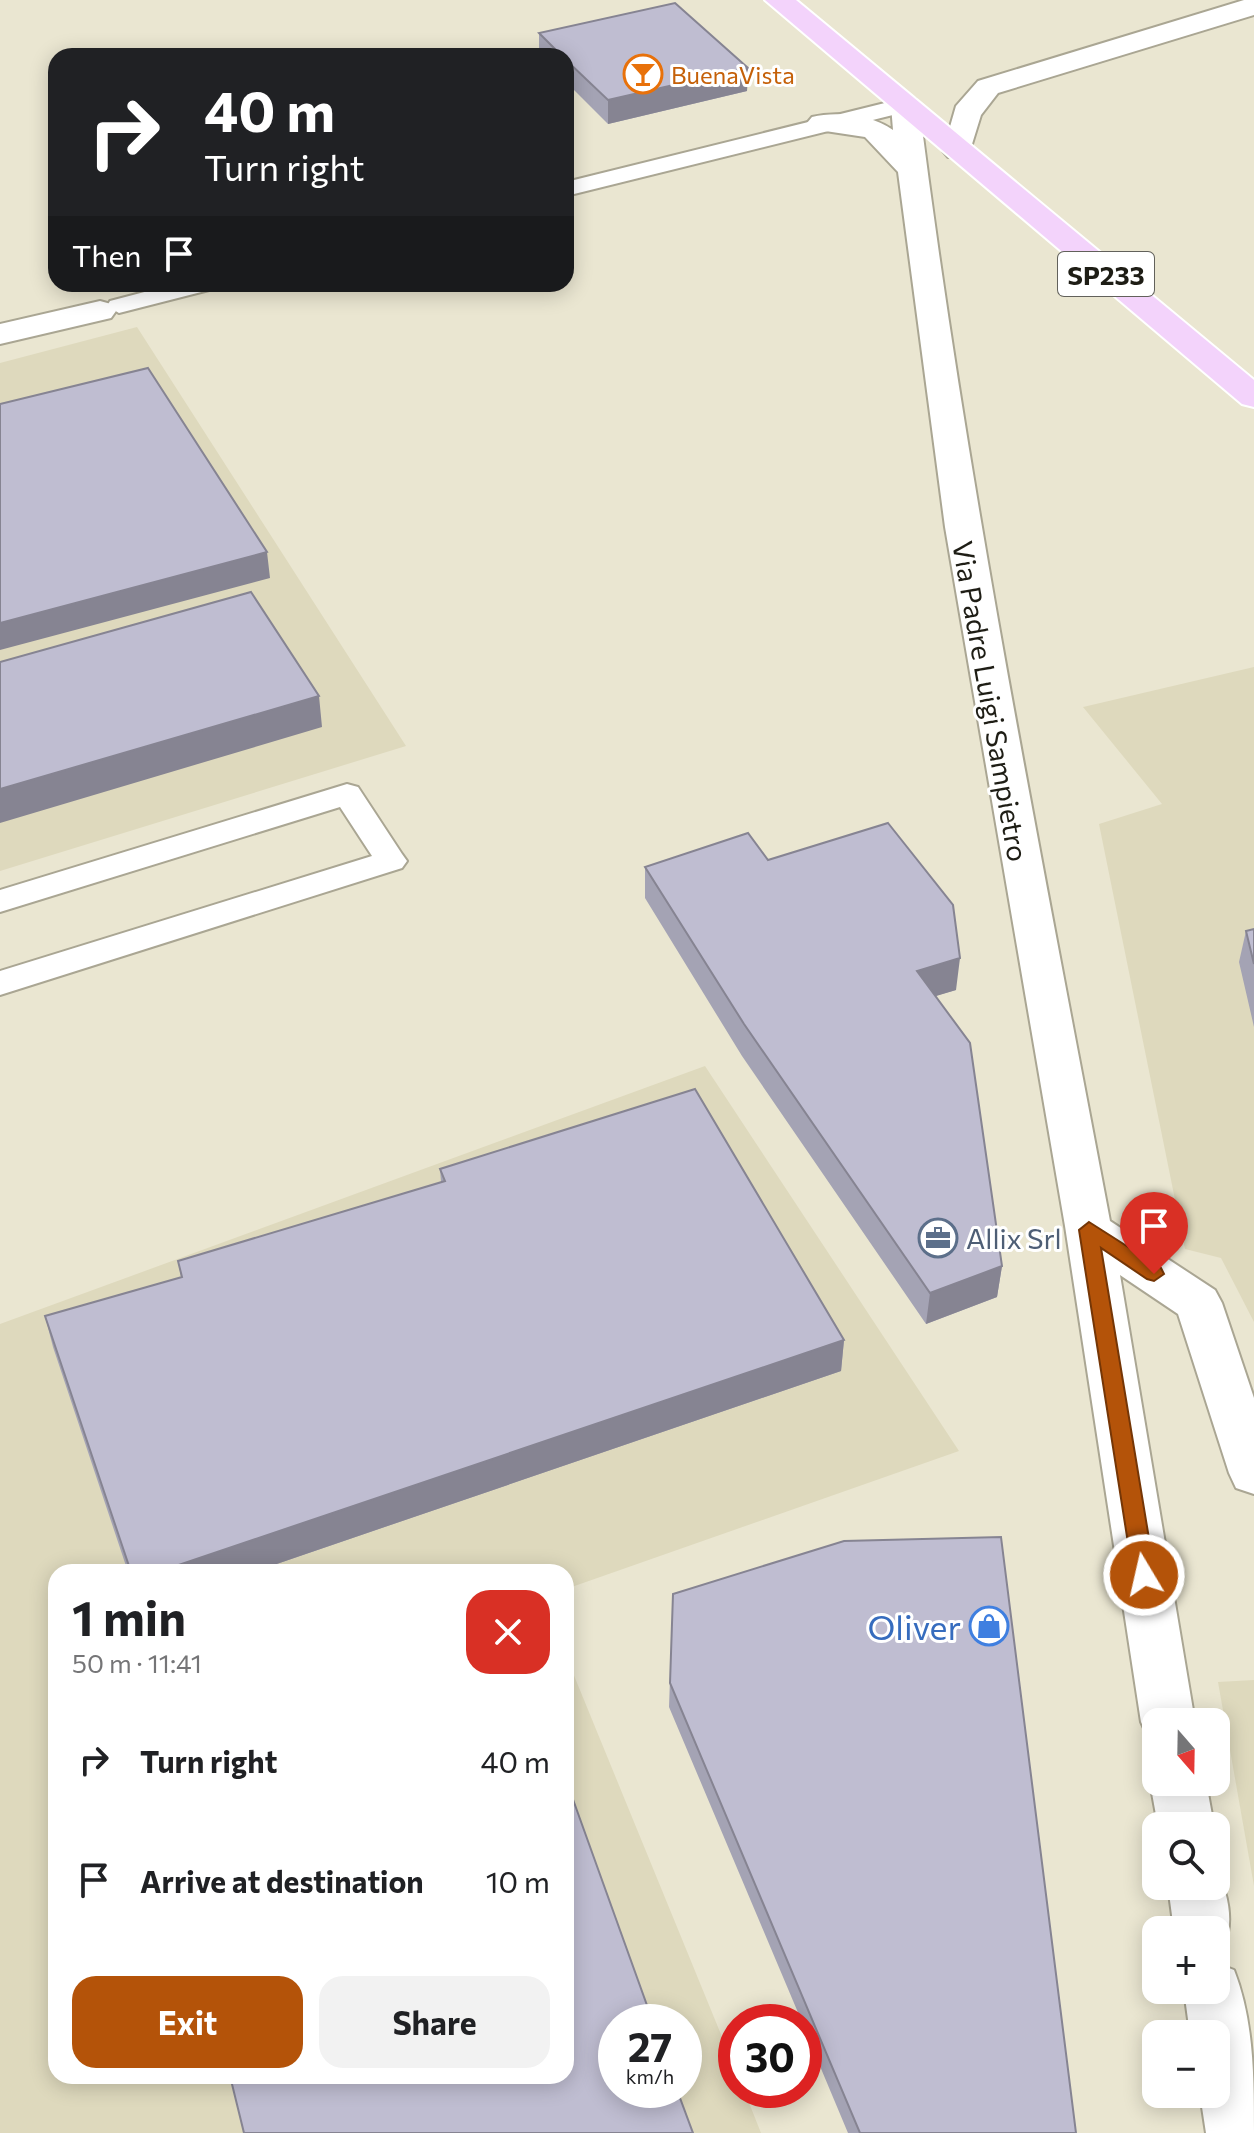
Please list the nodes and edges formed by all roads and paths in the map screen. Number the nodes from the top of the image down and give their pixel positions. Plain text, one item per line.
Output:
1 (779, 0) edge
2 (1254, 6) edge
3 (905, 105) junction
4 (822, 123) junction
5 (958, 151) junction
6 (912, 170) junction
7 (574, 187) edge
8 (173, 292) edge
9 (110, 308) joint
10 (0, 334) edge
11 (1254, 397) edge
12 (0, 901) edge
13 (0, 983) edge
14 (1089, 1230) junction
15 (1254, 1473) edge
16 (1166, 1708) edge
17 (1215, 2004) edge
18 (1236, 2133) edge

1 - 3 main road, SP233
2 - 5 street
3 - 4 lane
3 - 5 main road, SP233
3 - 6 street, Via Padre Luigi Sampietro
4 - 6 street
4 - 7 lane
5 - 11 main road, SP233
6 - 14 street, Via Padre Luigi Sampietro
8 - 9 lane
9 - 10 street
12 - 13 lane
14 - 15 street
14 - 16 street, Via Padre Luigi Sampietro
17 - 18 street

